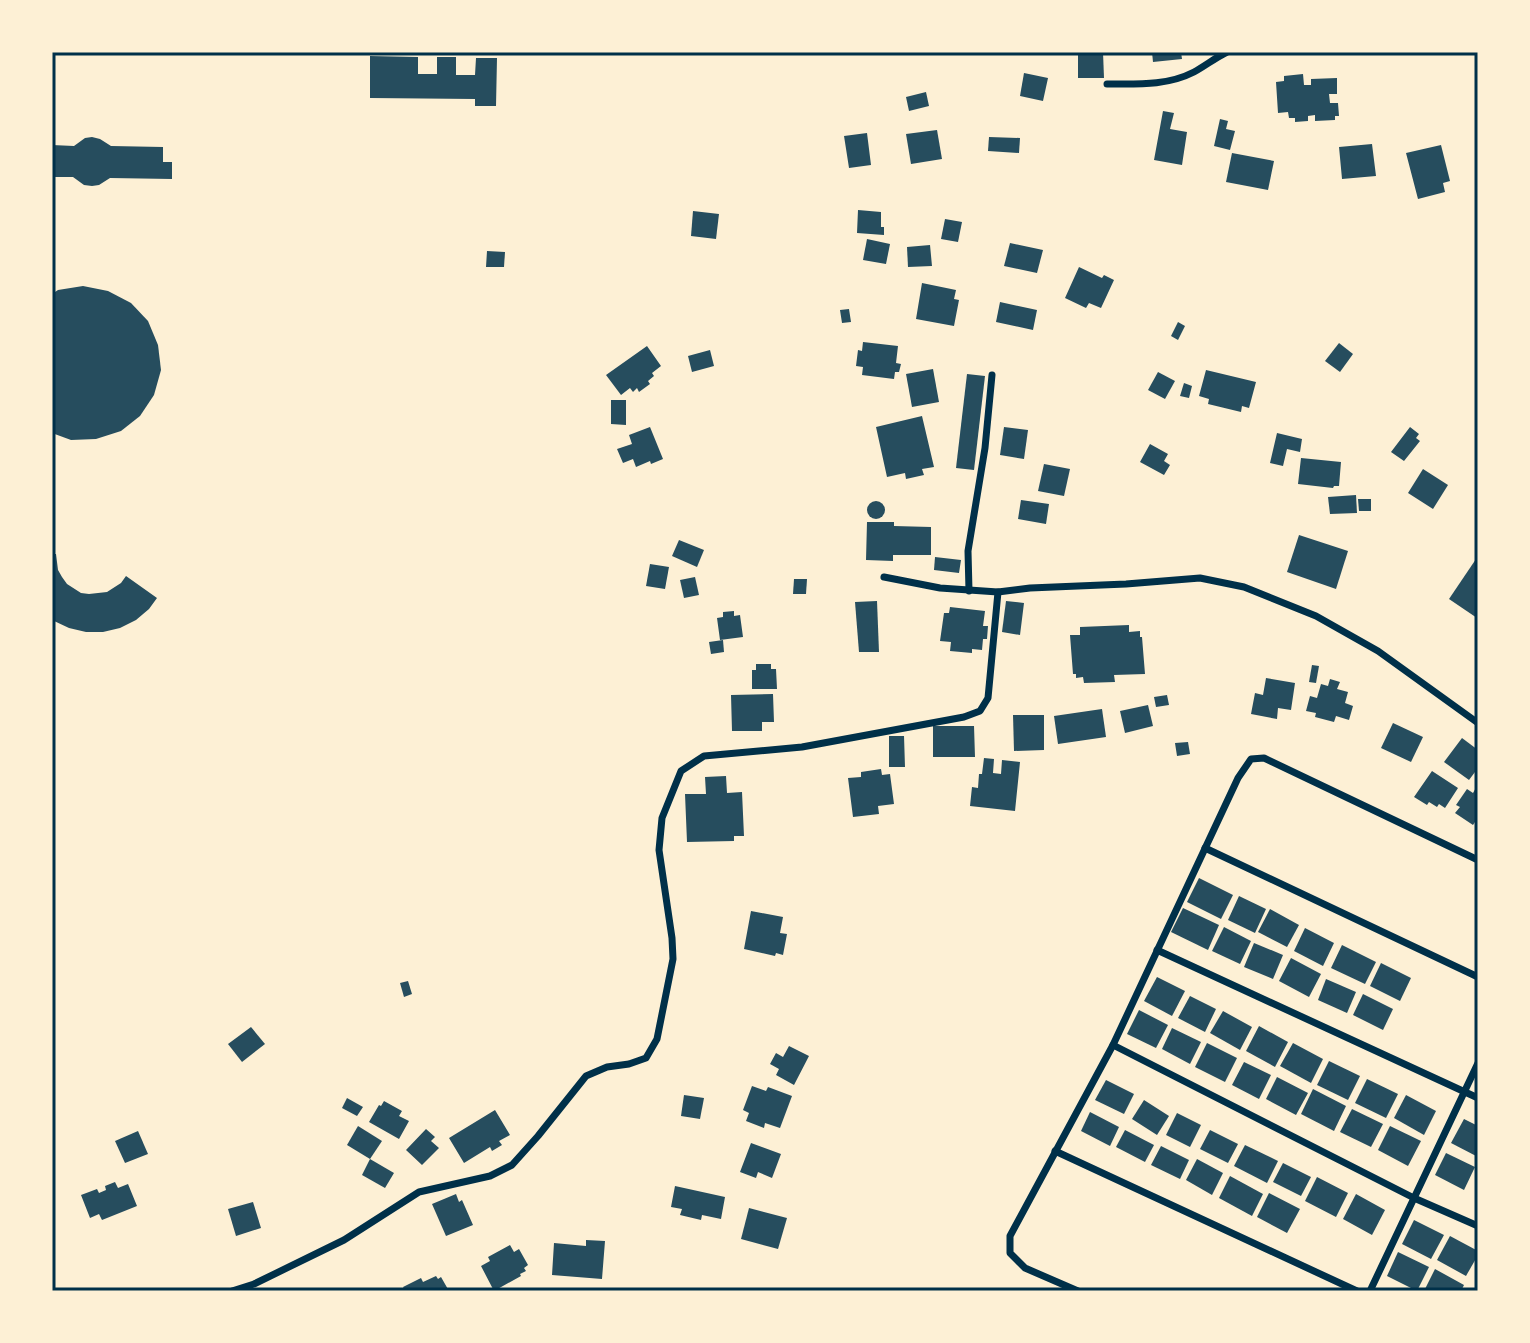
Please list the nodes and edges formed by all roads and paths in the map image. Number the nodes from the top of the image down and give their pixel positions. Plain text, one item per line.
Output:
1 (1227, 52) edge
2 (1107, 84) dead end
3 (992, 375) dead end
4 (884, 577) dead end
5 (969, 591) junction
6 (998, 592) junction
7 (1478, 723) edge
8 (1205, 848) junction
9 (1478, 860) edge
10 (1157, 950) junction
11 (1478, 977) edge
12 (1113, 1045) junction
13 (1478, 1063) edge
14 (1465, 1092) junction
15 (1478, 1098) edge
16 (1055, 1151) junction
17 (1414, 1198) junction
18 (1478, 1226) edge
19 (232, 1291) edge
20 (1078, 1291) edge
21 (1357, 1291) edge
22 (1370, 1291) edge

1 - 2 street
3 - 5 street
4 - 5 street
5 - 6 street
6 - 7 street
6 - 19 street
8 - 9 street
8 - 10 street
8 - 11 street
10 - 12 street
10 - 14 street
12 - 16 street
12 - 17 street
13 - 14 street
14 - 15 street
14 - 17 street
16 - 20 street
16 - 21 street
17 - 18 street
17 - 22 street

